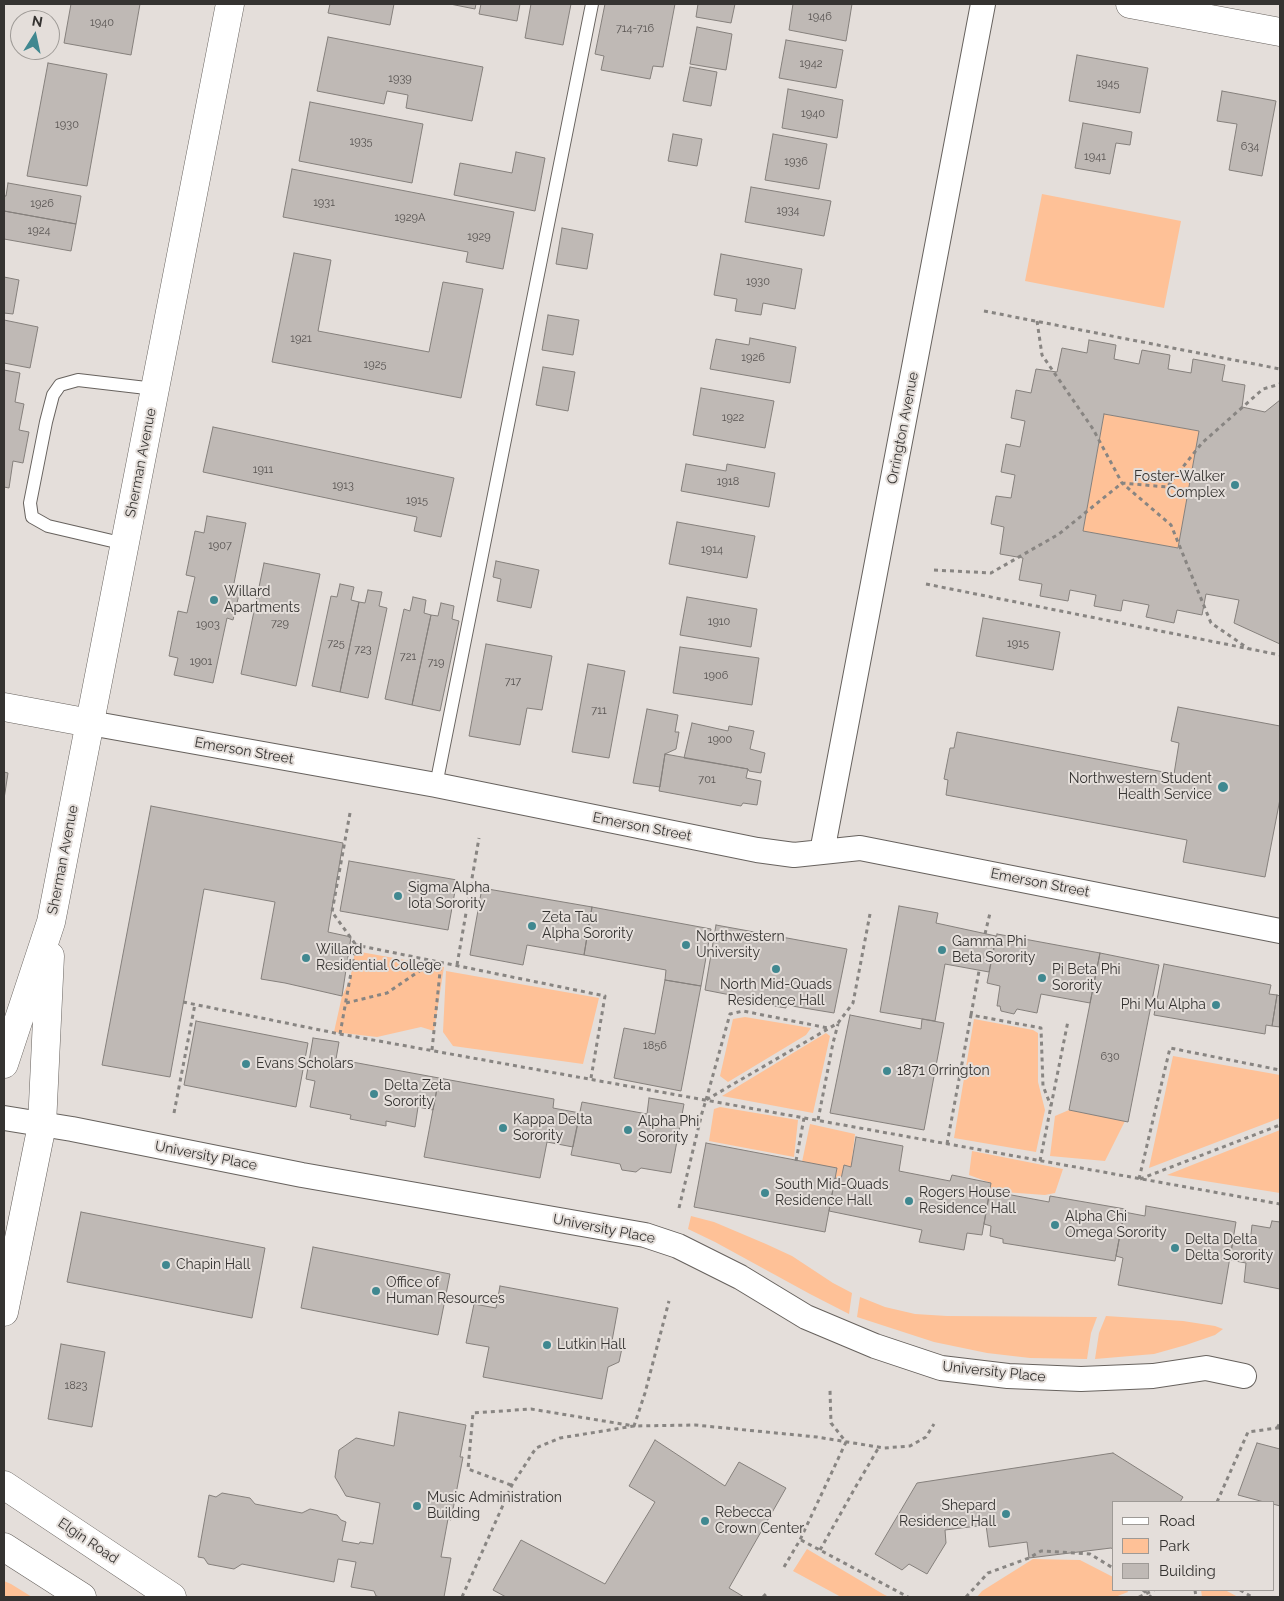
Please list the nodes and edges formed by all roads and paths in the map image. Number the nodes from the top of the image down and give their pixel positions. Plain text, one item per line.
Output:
1 (230, 4) edge
2 (592, 4) edge
3 (984, 4) edge
4 (1130, 4) edge
5 (1280, 32) edge
6 (984, 311) dead end
7 (1037, 321) junction
8 (1280, 369) edge
9 (1280, 384) edge
10 (155, 389) junction
11 (1122, 483) junction
12 (125, 544) junction
13 (934, 570) dead end
14 (926, 584) dead end
15 (1249, 649) junction
16 (1280, 655) edge
17 (4, 707) edge
18 (90, 723) junction
19 (436, 785) junction
20 (350, 813) dead end
21 (479, 838) dead end
22 (822, 852) junction
23 (990, 913) dead end
24 (870, 914) dead end
25 (51, 922) junction
26 (1280, 931) edge
27 (985, 934) dead end
28 (356, 945) junction
29 (434, 961) junction
30 (440, 962) junction
31 (456, 966) junction
32 (979, 970) dead end
33 (184, 1002) dead end
34 (346, 1003) junction
35 (195, 1004) junction
36 (972, 1015) junction
37 (1068, 1021) dead end
38 (838, 1023) junction
39 (829, 1029) junction
40 (340, 1034) junction
41 (432, 1050) junction
42 (4, 1064) edge
43 (1280, 1070) edge
44 (591, 1078) junction
45 (706, 1100) junction
46 (1051, 1106) junction
47 (174, 1113) dead end
48 (4, 1118) edge
49 (804, 1118) junction
50 (818, 1120) junction
51 (42, 1125) junction
52 (1280, 1125) edge
53 (947, 1144) junction
54 (796, 1160) dead end
55 (1040, 1161) junction
56 (1139, 1179) junction
57 (1280, 1204) edge
58 (679, 1208) dead end
59 (669, 1300) dead end
60 (4, 1312) edge
61 (1244, 1376) dead end
62 (830, 1390) dead end
63 (1280, 1423) edge
64 (934, 1424) dead end
65 (634, 1426) junction
66 (1279, 1428) edge
67 (846, 1442) junction
68 (879, 1447) junction
69 (4, 1485) edge
70 (512, 1485) junction
71 (1217, 1501) edge
72 (800, 1540) junction
73 (4, 1547) edge
74 (820, 1550) junction
75 (784, 1567) dead end
76 (1112, 1567) edge
77 (1144, 1591) edge
78 (1152, 1591) edge
79 (1147, 1593) junction
80 (82, 1597) edge
81 (172, 1597) edge
82 (462, 1597) edge
83 (908, 1597) edge
84 (966, 1597) edge
85 (1139, 1597) edge
86 (1151, 1597) edge

1 - 10 street, Sherman Avenue
2 - 19 lane
3 - 22 street, Orrington Avenue
4 - 5 street
6 - 7 path
7 - 8 path
7 - 11 path
9 - 11 path
10 - 12 street, Sherman Avenue
10 - 12 lane
11 - 13 path
11 - 15 path
12 - 18 street, Sherman Avenue
14 - 15 path
15 - 16 path
17 - 18 street, Emerson Street
18 - 19 street, Emerson Street
18 - 25 street, Sherman Avenue
19 - 22 street, Emerson Street
20 - 28 path
21 - 31 path
22 - 26 street, Emerson Street
23 - 27 path
24 - 38 path
25 - 42 street, Sherman Avenue
25 - 51 street, Sherman Avenue
28 - 29 path
28 - 34 path
29 - 30 path
29 - 34 path
30 - 31 path
30 - 41 path
31 - 44 path
32 - 36 path
33 - 35 path
34 - 40 path
35 - 40 path
35 - 47 path
36 - 46 path
36 - 53 path
37 - 46 path
38 - 39 path
38 - 50 path
39 - 45 path
39 - 45 path
40 - 41 path
41 - 44 path
43 - 56 path
44 - 45 path
45 - 49 path
45 - 58 path
46 - 55 path
48 - 51 street, University Place
49 - 50 path
49 - 54 path
50 - 53 path
51 - 60 street, Sherman Avenue
51 - 61 street, University Place
52 - 56 path
53 - 55 path
55 - 56 path
56 - 57 path
59 - 65 path
62 - 67 path
63 - 66 path
64 - 68 path
65 - 67 path
65 - 70 path
65 - 70 path
66 - 71 path
67 - 68 path
67 - 72 path
68 - 74 path
69 - 81 street, Elgin Road
70 - 82 path
72 - 74 path
72 - 75 path
73 - 80 street
74 - 83 path
76 - 84 path
77 - 79 path
78 - 79 path
79 - 85 path
79 - 86 path

